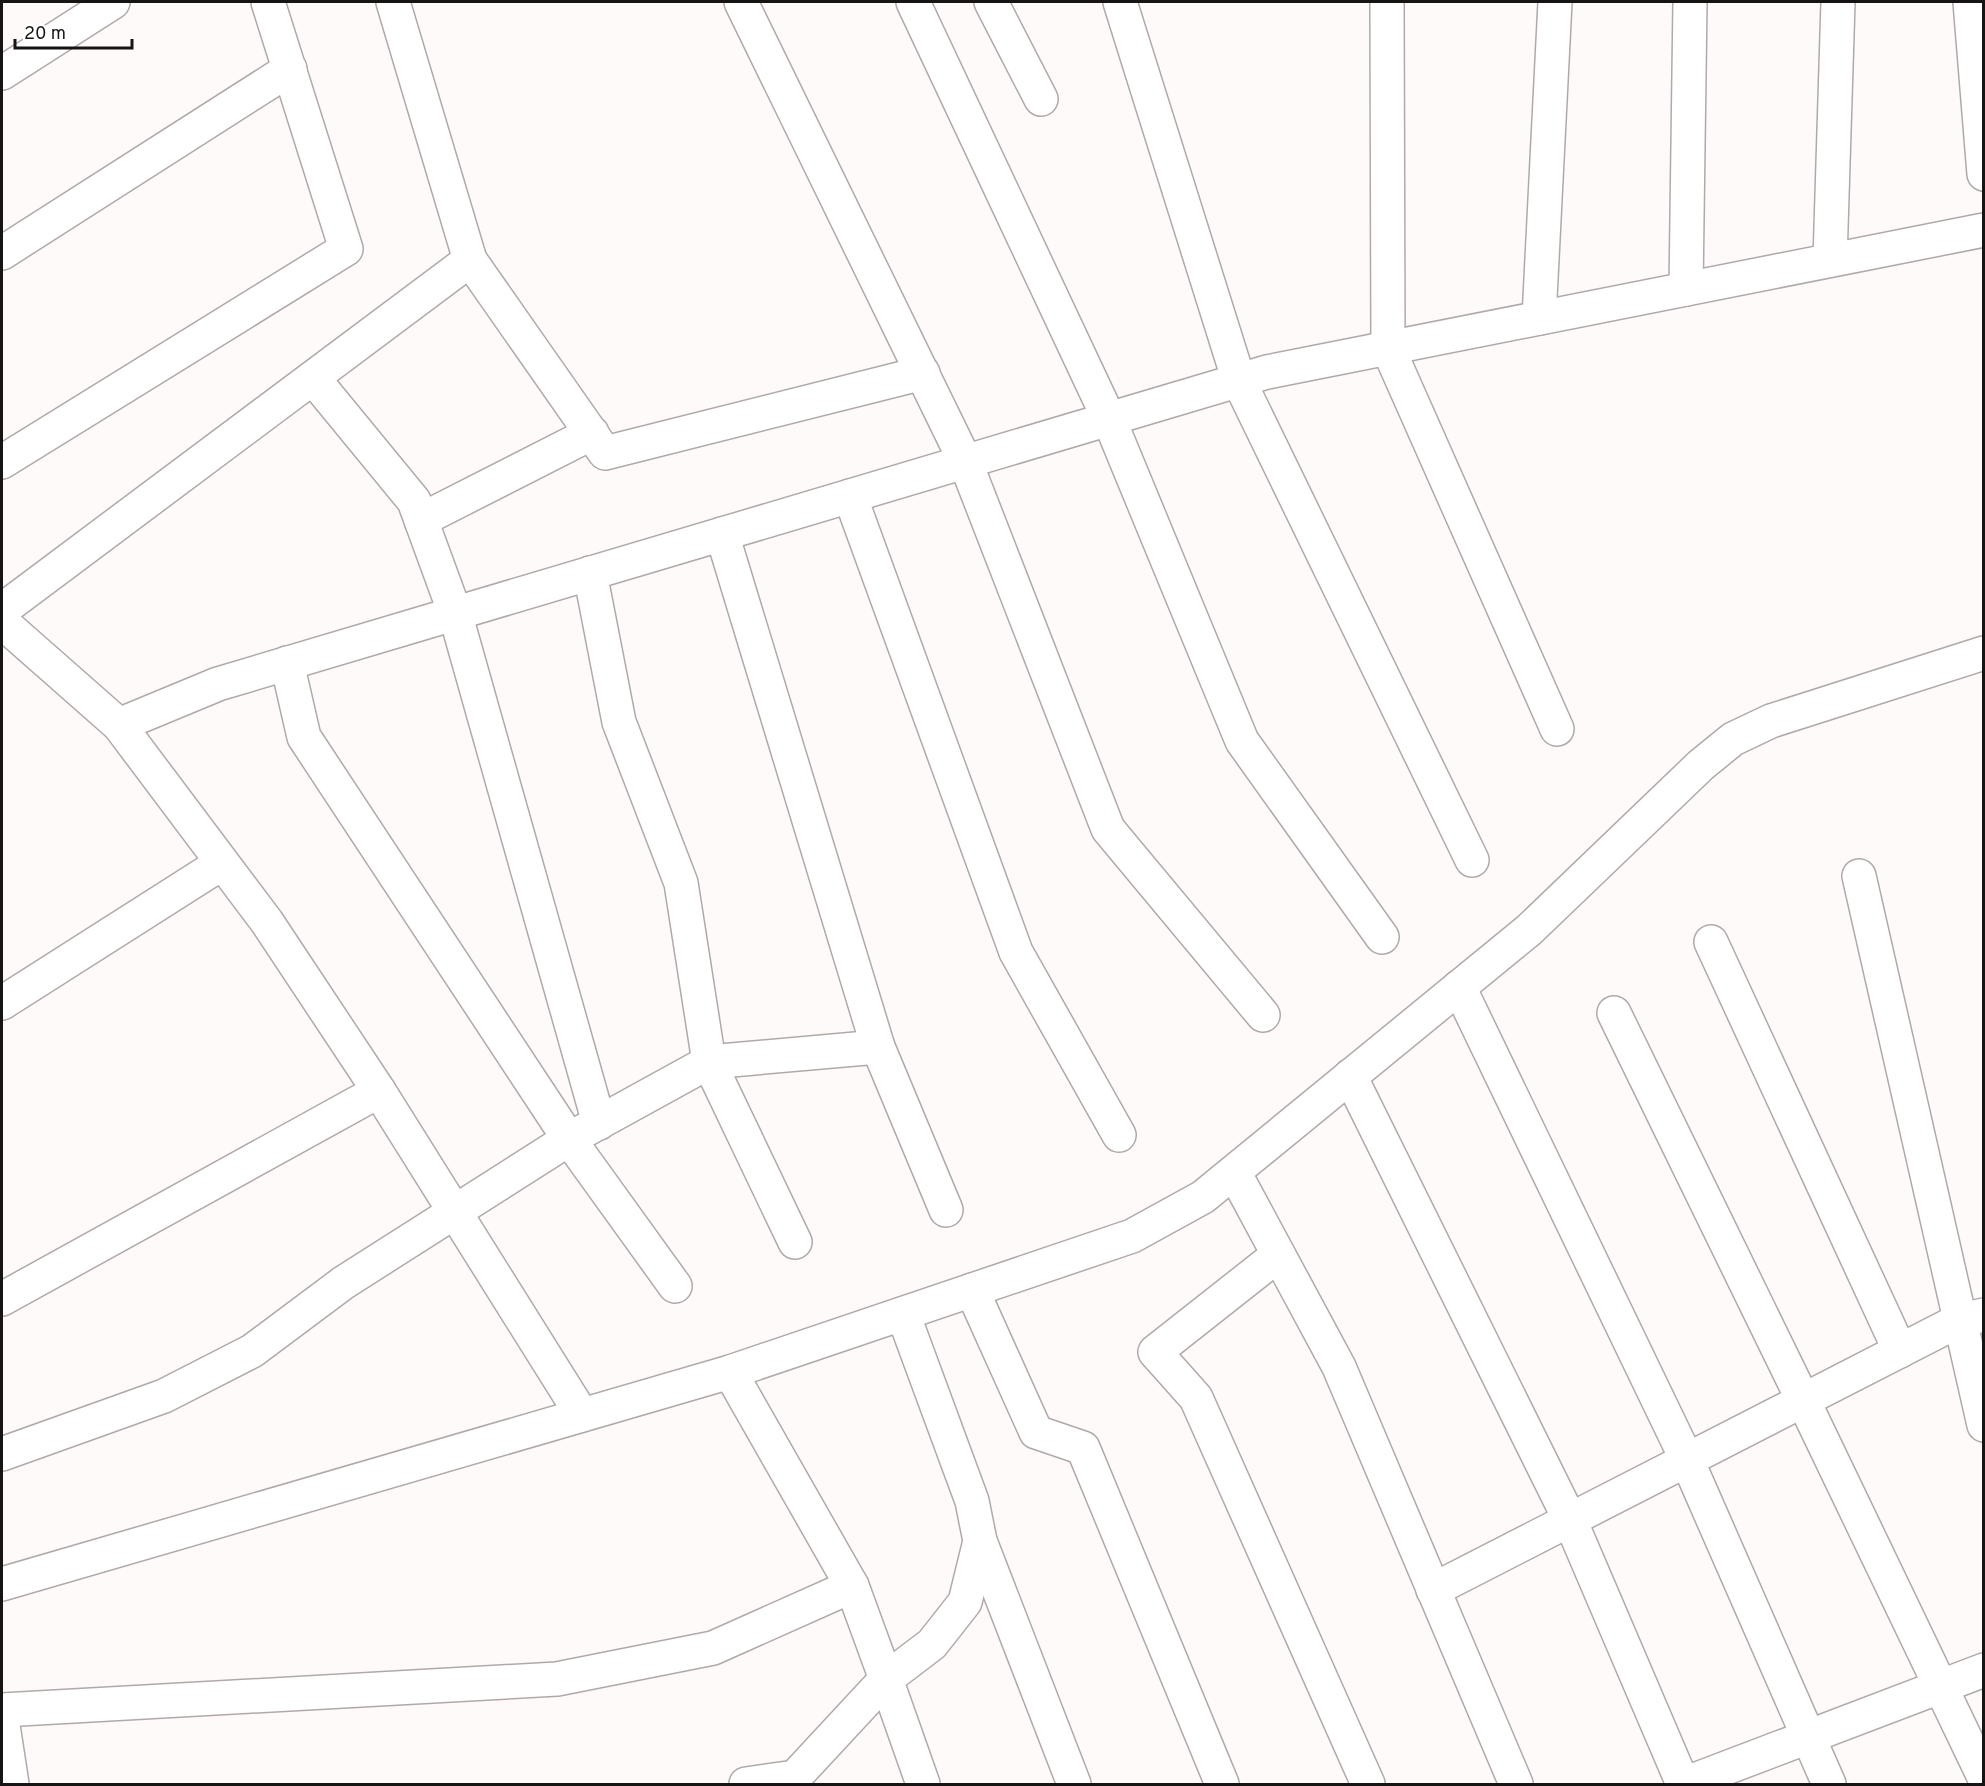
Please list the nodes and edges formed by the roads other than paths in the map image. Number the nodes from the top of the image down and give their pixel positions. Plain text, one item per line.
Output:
1 (113, 2) edge
2 (268, 2) edge
3 (393, 2) edge
4 (741, 2) edge
5 (913, 2) edge
6 (991, 2) edge
7 (1120, 2) edge
8 (1387, 2) edge
9 (1555, 2) edge
10 (1690, 2) edge
11 (1838, 2) edge
12 (1970, 2) edge
13 (290, 69) junction
14 (2, 73) edge
15 (1041, 99) dead end
16 (1983, 174) edge
17 (1983, 230) edge
18 (2, 253) edge
19 (470, 260) junction
20 (1830, 260) junction
21 (1686, 289) junction
22 (1539, 318) junction
23 (1388, 348) junction
24 (923, 373) junction
25 (313, 378) junction
26 (1239, 381) junction
27 (1109, 419) junction
28 (592, 434) junction
29 (966, 461) junction
30 (2, 462) edge
31 (850, 496) junction
32 (421, 520) junction
33 (722, 534) junction
34 (590, 573) junction
35 (2, 610) edge
36 (455, 613) junction
37 (2, 622) edge
38 (1983, 653) edge
39 (287, 663) junction
40 (118, 725) junction
41 (1557, 729) dead end
42 (1472, 860) dead end
43 (222, 863) junction
44 (1858, 876) dead end
45 (1382, 937) dead end
46 (1711, 942) dead end
47 (1459, 987) junction
48 (2, 1003) edge
49 (1614, 1013) dead end
50 (1263, 1015) dead end
51 (878, 1047) junction
52 (709, 1062) junction
53 (1350, 1076) junction
54 (379, 1091) junction
55 (599, 1123) junction
56 (1119, 1136) dead end
57 (569, 1139) junction
58 (1234, 1172) junction
59 (946, 1210) dead end
60 (455, 1212) junction
61 (795, 1242) dead end
62 (1278, 1255) junction
63 (675, 1286) dead end
64 (972, 1290) junction
65 (2, 1299) edge
66 (903, 1314) junction
67 (1972, 1318) edge
68 (1900, 1350) junction
69 (730, 1372) junction
70 (1803, 1400) junction
71 (582, 1415) junction
72 (1983, 1425) edge
73 (2, 1454) edge
74 (1687, 1460) junction
75 (1570, 1520) junction
76 (980, 1541) junction
77 (2, 1584) edge
78 (852, 1586) junction
79 (1433, 1590) junction
80 (1983, 1670) edge
81 (886, 1679) junction
82 (1939, 1687) junction
83 (2, 1710) edge
84 (2, 1719) edge
85 (1809, 1737) junction
86 (1983, 1777) edge
87 (796, 1781) edge
88 (12, 1785) edge
89 (746, 1785) edge
90 (923, 1785) edge
91 (1074, 1785) edge
92 (1222, 1785) edge
93 (1368, 1785) edge
94 (1516, 1785) edge
95 (1684, 1785) edge
96 (1829, 1785) edge

1 - 14 street
2 - 13 street
3 - 19 street
4 - 24 street
5 - 27 street
6 - 15 street
7 - 26 street
8 - 23 street
9 - 22 street
10 - 21 street
11 - 20 street
12 - 16 street
13 - 18 street
13 - 30 street
17 - 20 street
19 - 25 street
19 - 28 street
20 - 21 street
21 - 22 street
22 - 23 street
23 - 26 street
23 - 41 street
24 - 28 street
24 - 29 street
25 - 32 street
25 - 35 street
26 - 27 street
26 - 42 street
27 - 29 street
27 - 45 street
28 - 32 street
29 - 31 street
29 - 50 street
31 - 33 street
31 - 56 street
32 - 36 street
33 - 34 street
33 - 51 street
34 - 36 street
34 - 52 street
36 - 39 street
36 - 55 street
37 - 40 street
38 - 47 street
39 - 40 street
39 - 57 street
40 - 43 street
43 - 48 street
43 - 54 street
44 - 67 street
46 - 68 street
47 - 53 street
47 - 74 street
49 - 70 street
51 - 52 street
51 - 59 street
52 - 55 street
52 - 61 street
53 - 58 street
53 - 75 street
54 - 60 street
54 - 65 street
55 - 57 street
57 - 60 street
57 - 63 street
58 - 62 street
58 - 64 street
60 - 71 street
60 - 73 street
62 - 79 street
62 - 93 street
64 - 66 street
64 - 92 street
66 - 69 street
66 - 76 street
67 - 68 street
67 - 72 street
68 - 70 street
69 - 71 street
69 - 78 street
70 - 74 street
70 - 82 street
71 - 77 street
74 - 75 street
74 - 85 street
75 - 79 street
75 - 95 street
76 - 81 street
76 - 91 street
78 - 81 street
78 - 83 street
79 - 94 street
80 - 82 street
81 - 87 street
81 - 90 street
82 - 85 street
82 - 86 street
84 - 88 street
85 - 95 street
85 - 96 street
87 - 89 street

